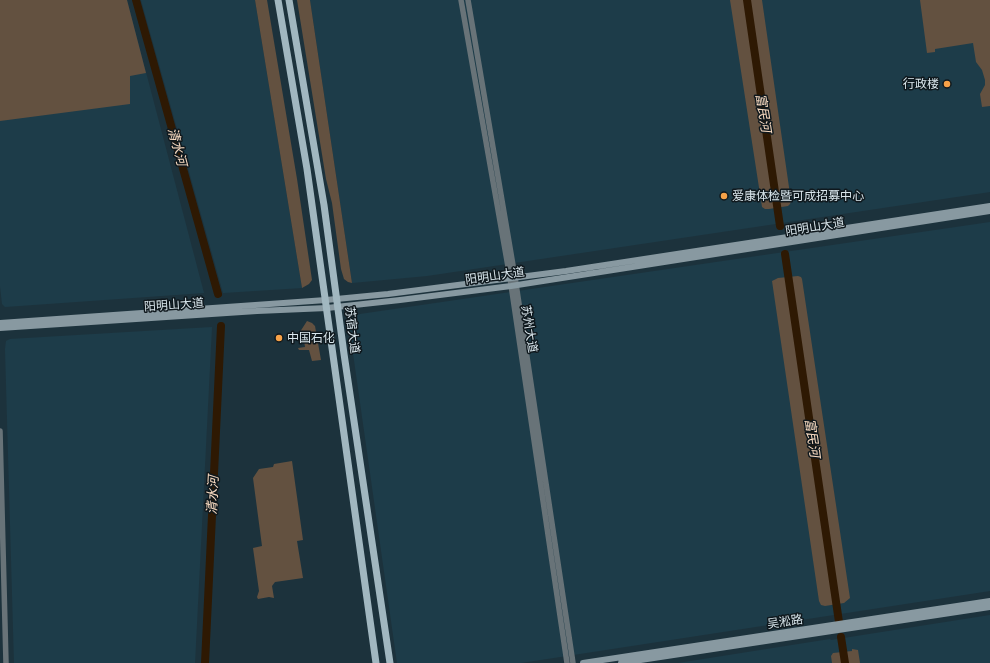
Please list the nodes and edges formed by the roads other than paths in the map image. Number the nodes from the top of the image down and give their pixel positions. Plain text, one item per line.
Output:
1 (278, 0) edge
2 (289, 0) edge
3 (461, 0) edge
4 (468, 0) edge
5 (990, 206) edge
6 (990, 211) edge
7 (512, 278) junction
8 (513, 285) junction
9 (337, 303) junction
10 (326, 304) junction
11 (0, 323) edge
12 (0, 328) edge
13 (0, 431) edge
14 (990, 601) edge
15 (990, 607) edge
16 (6, 663) edge
17 (376, 663) edge
18 (390, 663) edge
19 (566, 663) edge
20 (572, 663) edge
21 (583, 663) edge
22 (621, 663) edge

1 - 10 main road, 苏宿大道
2 - 9 main road, 苏宿大道
3 - 7 street, 苏州大道
4 - 7 street, 苏州大道
5 - 7 main road, 阳明山大道
6 - 8 main road, 阳明山大道
7 - 8 street, 苏州大道
7 - 9 main road, 阳明山大道
8 - 9 main road, 阳明山大道
8 - 19 street, 苏州大道
8 - 20 street, 苏州大道
9 - 10 main road, 阳明山大道
9 - 18 main road, 苏宿大道
10 - 11 main road, 阳明山大道
10 - 12 main road, 阳明山大道
10 - 17 main road, 苏宿大道
13 - 16 street
14 - 21 main road, 吴淞路
15 - 22 main road, 吴淞路

